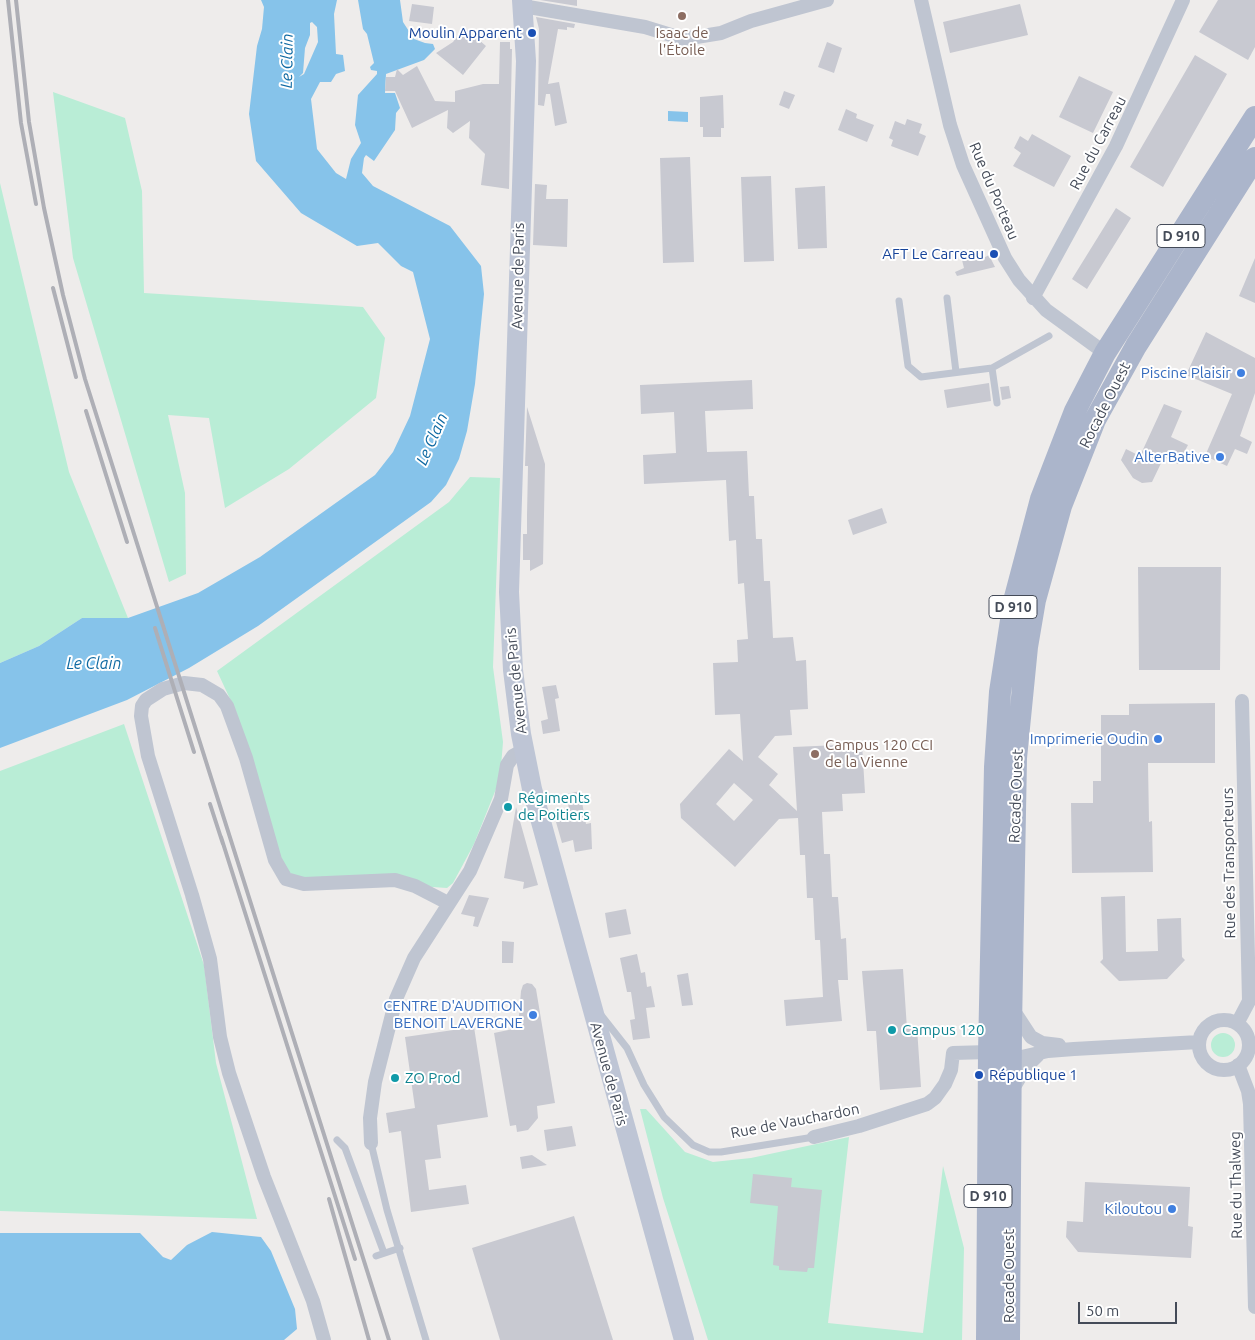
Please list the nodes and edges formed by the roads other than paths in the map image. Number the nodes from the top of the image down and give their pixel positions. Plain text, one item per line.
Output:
1 (827, 0) edge
2 (921, 0) edge
3 (1183, 0) edge
4 (522, 3) edge
5 (1255, 117) edge
6 (1255, 158) edge
7 (947, 298) dead end
8 (1033, 298) junction
9 (899, 302) dead end
10 (1049, 336) dead end
11 (1136, 346) junction
12 (1105, 354) junction
13 (992, 368) junction
14 (956, 372) junction
15 (1110, 391) junction
16 (997, 402) dead end
17 (1242, 701) dead end
18 (524, 750) junction
19 (1250, 815) edge
20 (448, 903) junction
21 (588, 999) junction
22 (1012, 1007) junction
23 (1238, 1022) junction
24 (1199, 1042) junction
25 (1252, 1043) edge
26 (1040, 1049) junction
27 (988, 1052) junction
28 (1011, 1052) junction
29 (1238, 1066) junction
30 (1011, 1092) junction
31 (814, 1137) joint
32 (337, 1140) dead end
33 (371, 1143) joint
34 (400, 1248) junction
35 (384, 1253) junction
36 (376, 1256) dead end
37 (1255, 1307) edge
38 (324, 1340) edge
39 (426, 1340) edge
40 (684, 1340) edge
41 (987, 1340) edge
42 (1009, 1340) edge

1 - 4 street
2 - 8 street, Rue du Porteau
3 - 8 street, Rue du Carreau
4 - 18 main road, Avenue de Paris
5 - 12 main road, D 910
6 - 11 main road, Rocade Ouest / D 910
7 - 14 lane
8 - 12 street, Rue du Porteau
9 - 14 lane
10 - 13 lane
11 - 12 street
11 - 15 main road, Rocade Ouest / D 910
12 - 15 street
12 - 27 main road, D 910
13 - 14 lane
13 - 16 lane
15 - 22 main road, Rocade Ouest / D 910
17 - 19 street, Rue des Transporteurs
18 - 20 street
18 - 21 main road, Avenue de Paris
19 - 23 street, Rue des Transporteurs
20 - 33 street
20 - 38 street
21 - 31 lane, Rue de Vauchardon
21 - 40 main road, Avenue de Paris
22 - 26 street
22 - 28 main road, Rocade Ouest / D 910
23 - 24 street
23 - 25 street
24 - 26 street
24 - 29 street
25 - 29 street
26 - 28 street
26 - 30 street
27 - 28 street
27 - 31 street, Rue de Vauchardon
27 - 41 main road, Rocade Ouest / D 910
28 - 30 main road, Rocade Ouest / D 910
29 - 37 street, Rue du Thalweg
30 - 42 main road, Rocade Ouest / D 910
32 - 35 lane
33 - 34 lane
34 - 35 lane
34 - 39 lane
35 - 36 lane

